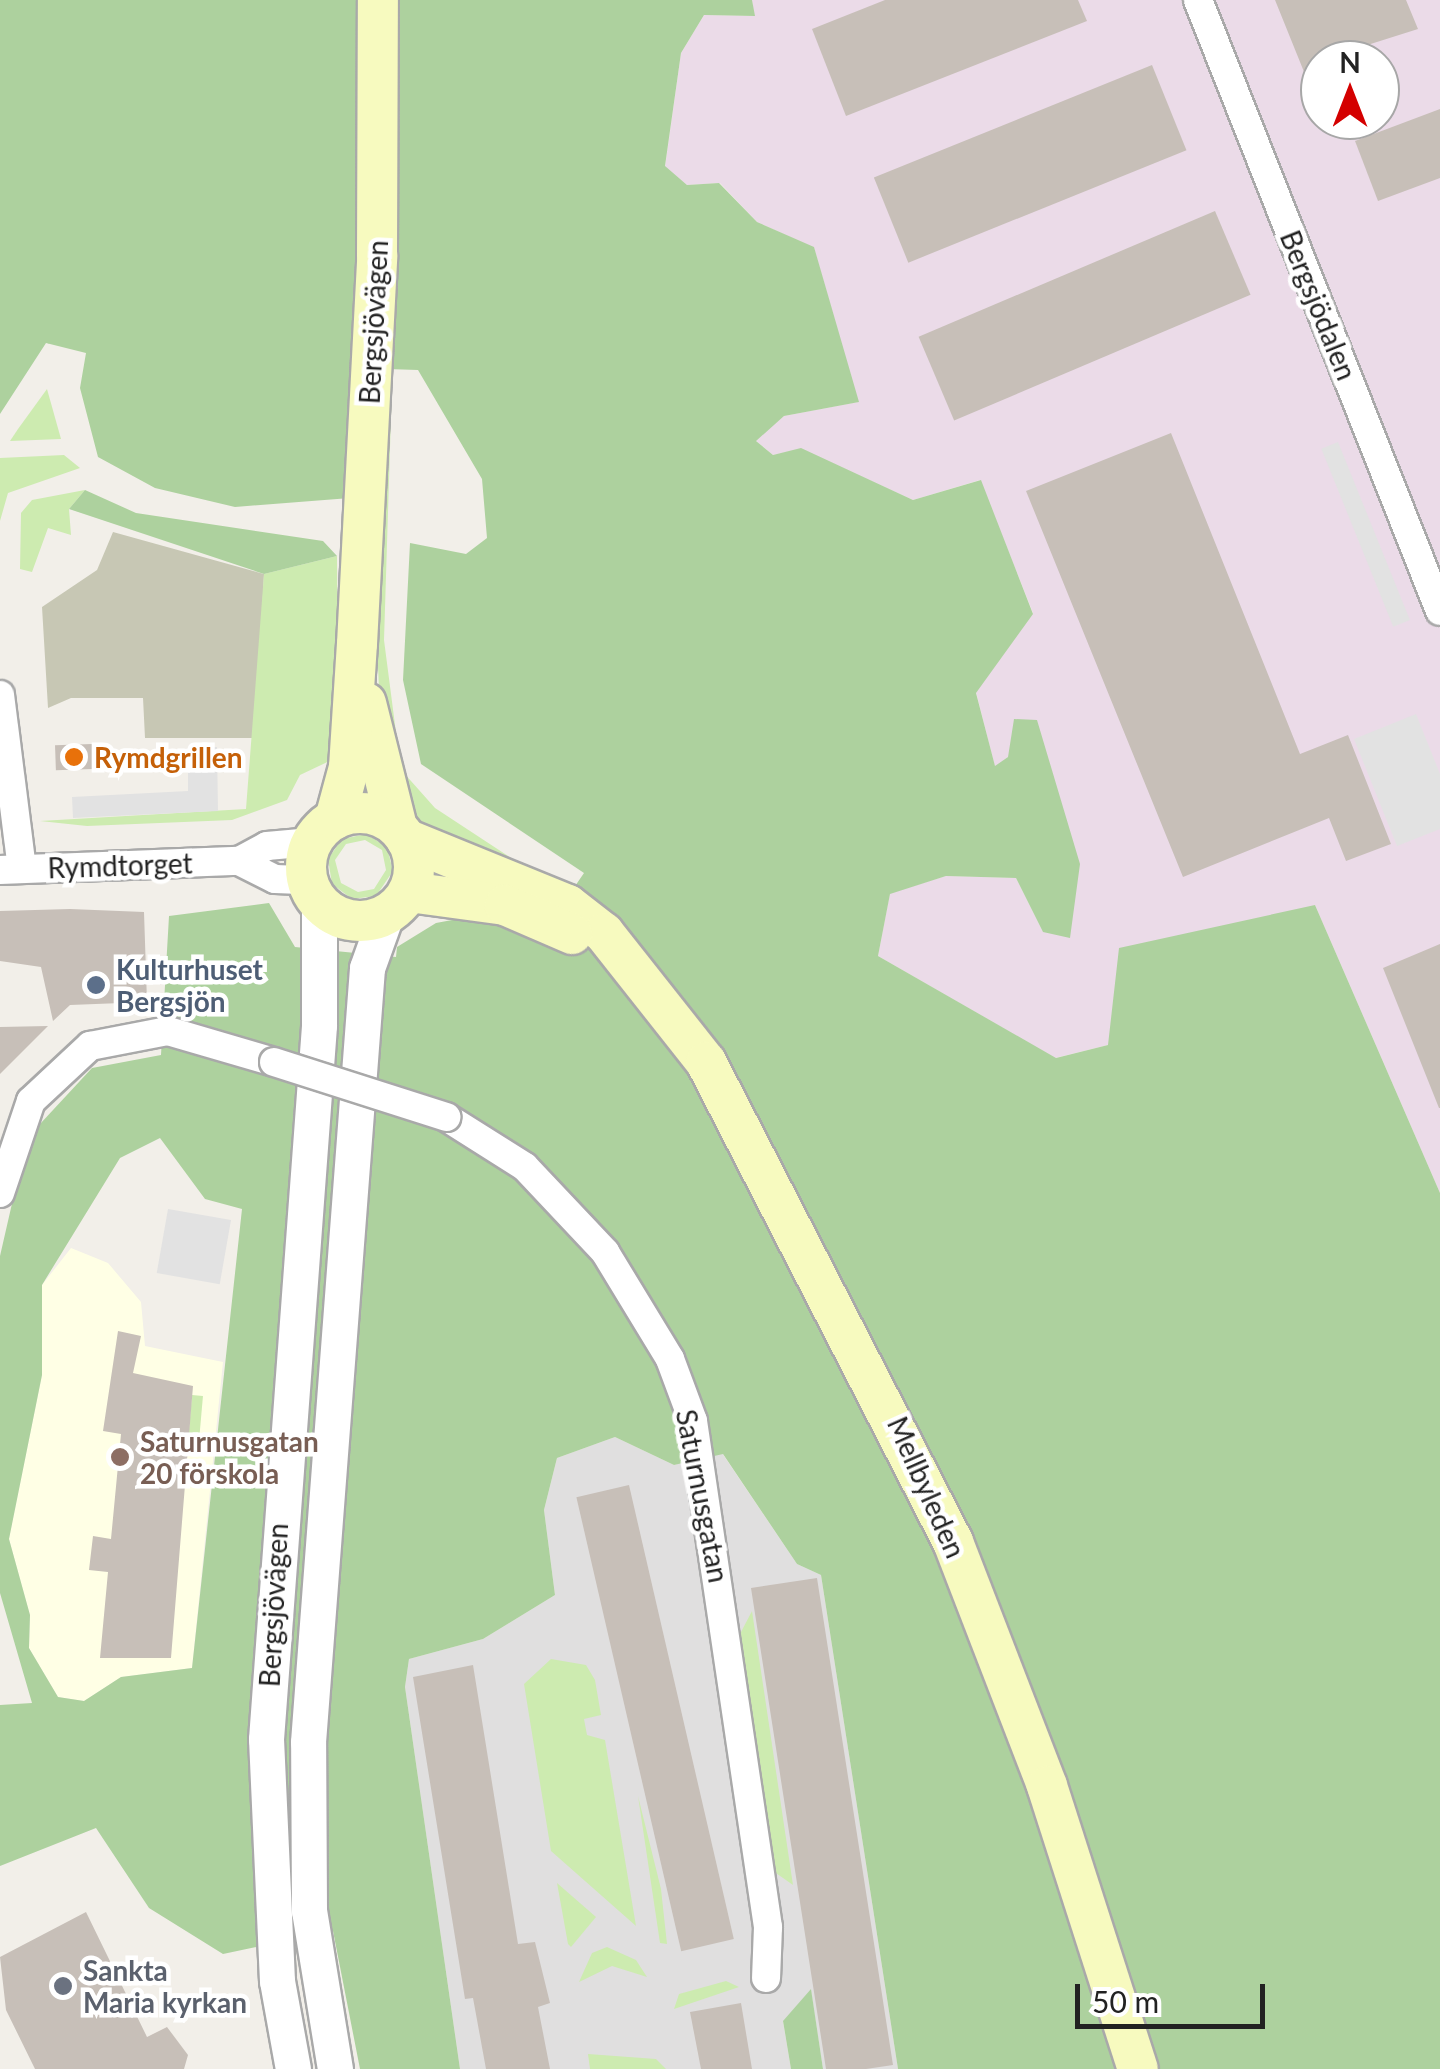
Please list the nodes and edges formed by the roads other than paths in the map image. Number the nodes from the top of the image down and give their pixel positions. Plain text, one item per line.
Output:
1 (378, 0) edge
2 (1198, 0) edge
3 (1440, 611) edge
4 (357, 644) junction
5 (0, 696) edge
6 (402, 833) junction
7 (240, 861) junction
8 (319, 861) junction
9 (11, 869) edge
10 (397, 904) junction
11 (615, 956) junction
12 (0, 1193) edge
13 (766, 1978) dead end
14 (292, 2069) edge
15 (335, 2069) edge
16 (1138, 2069) edge

1 - 4 main road, Bergsjövägen
2 - 3 street, Bergsjödalen
4 - 6 main road, Bergsjövägen
4 - 8 main road, Bergsjövägen
5 - 9 street
6 - 8 main road
6 - 10 main road, Bergsjövägen
6 - 11 main road, Mellbyleden
7 - 8 street, Rymdtorget
7 - 8 street, Rymdtorget
7 - 9 street, Rymdtorget
8 - 10 main road
8 - 14 street, Bergsjövägen
10 - 11 main road, Mellbyleden
10 - 15 street, Bergsjövägen
11 - 16 main road, Mellbyleden
12 - 13 street, Saturnusgatan, bridge

